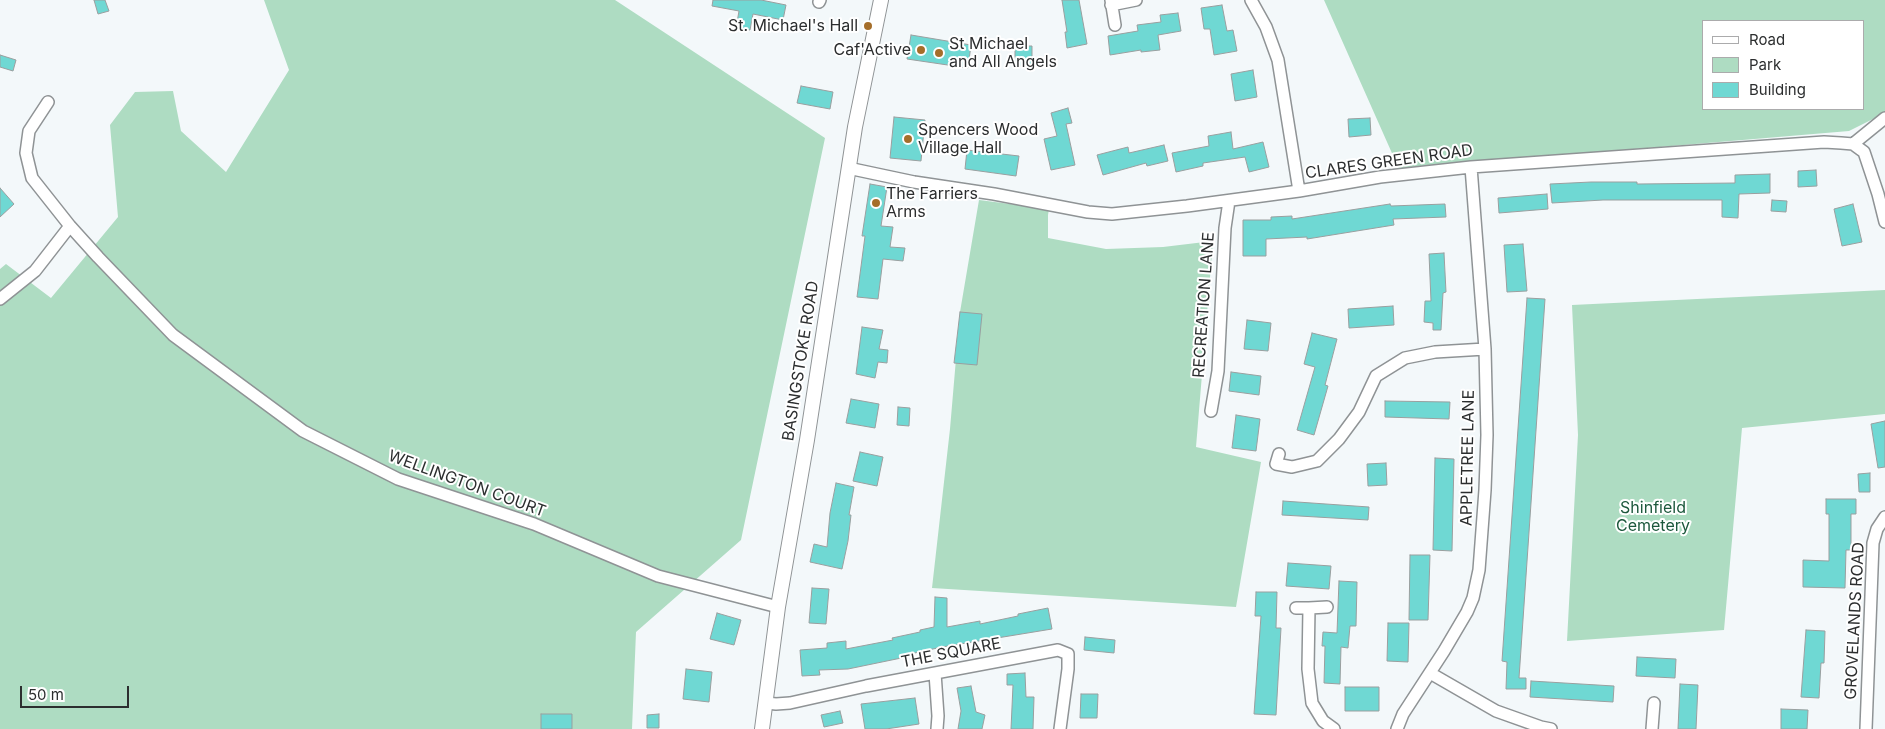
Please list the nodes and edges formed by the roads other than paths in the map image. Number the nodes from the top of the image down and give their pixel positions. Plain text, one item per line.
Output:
1 (881, 0) edge
2 (1136, 0) edge
3 (1251, 0) edge
4 (1111, 2) edge
5 (1115, 25) dead end
6 (48, 102) dead end
7 (1885, 118) edge
8 (1853, 144) junction
9 (1471, 167) junction
10 (848, 168) junction
11 (1298, 191) junction
12 (1229, 201) junction
13 (1885, 222) edge
14 (70, 226) junction
15 (0, 299) edge
16 (1485, 349) junction
17 (1211, 411) dead end
18 (1276, 464) dead end
19 (1885, 517) edge
20 (778, 607) junction
21 (1296, 608) dead end
22 (1309, 608) junction
23 (1327, 608) dead end
24 (935, 673) junction
25 (1430, 674) junction
26 (766, 703) junction
27 (1654, 703) dead end
28 (762, 729) edge
29 (937, 729) edge
30 (1060, 729) edge
31 (1334, 729) edge
32 (1397, 729) edge
33 (1551, 729) edge
34 (1652, 729) edge
35 (1866, 729) edge

1 - 10 street, BASINGSTOKE ROAD
2 - 4 street
3 - 11 street
4 - 5 street
6 - 14 street, WELLINGTON COURT
7 - 8 street
8 - 9 street, CLARES GREEN ROAD
8 - 13 street
9 - 11 street, CLARES GREEN ROAD
9 - 16 street, APPLETREE LANE
10 - 12 street, CLARES GREEN ROAD
10 - 20 street, BASINGSTOKE ROAD
11 - 12 street, CLARES GREEN ROAD
12 - 17 street, RECREATION LANE
14 - 15 street
14 - 20 street, WELLINGTON COURT
16 - 18 street
16 - 25 street, APPLETREE LANE
19 - 35 street, GROVELANDS ROAD
20 - 26 street, BASINGSTOKE ROAD
21 - 22 street
22 - 23 street
22 - 31 street
24 - 26 street, THE SQUARE
24 - 29 street
24 - 30 street, THE SQUARE
25 - 32 street, APPLETREE LANE
25 - 33 street
26 - 28 street, BASINGSTOKE ROAD
27 - 34 street

